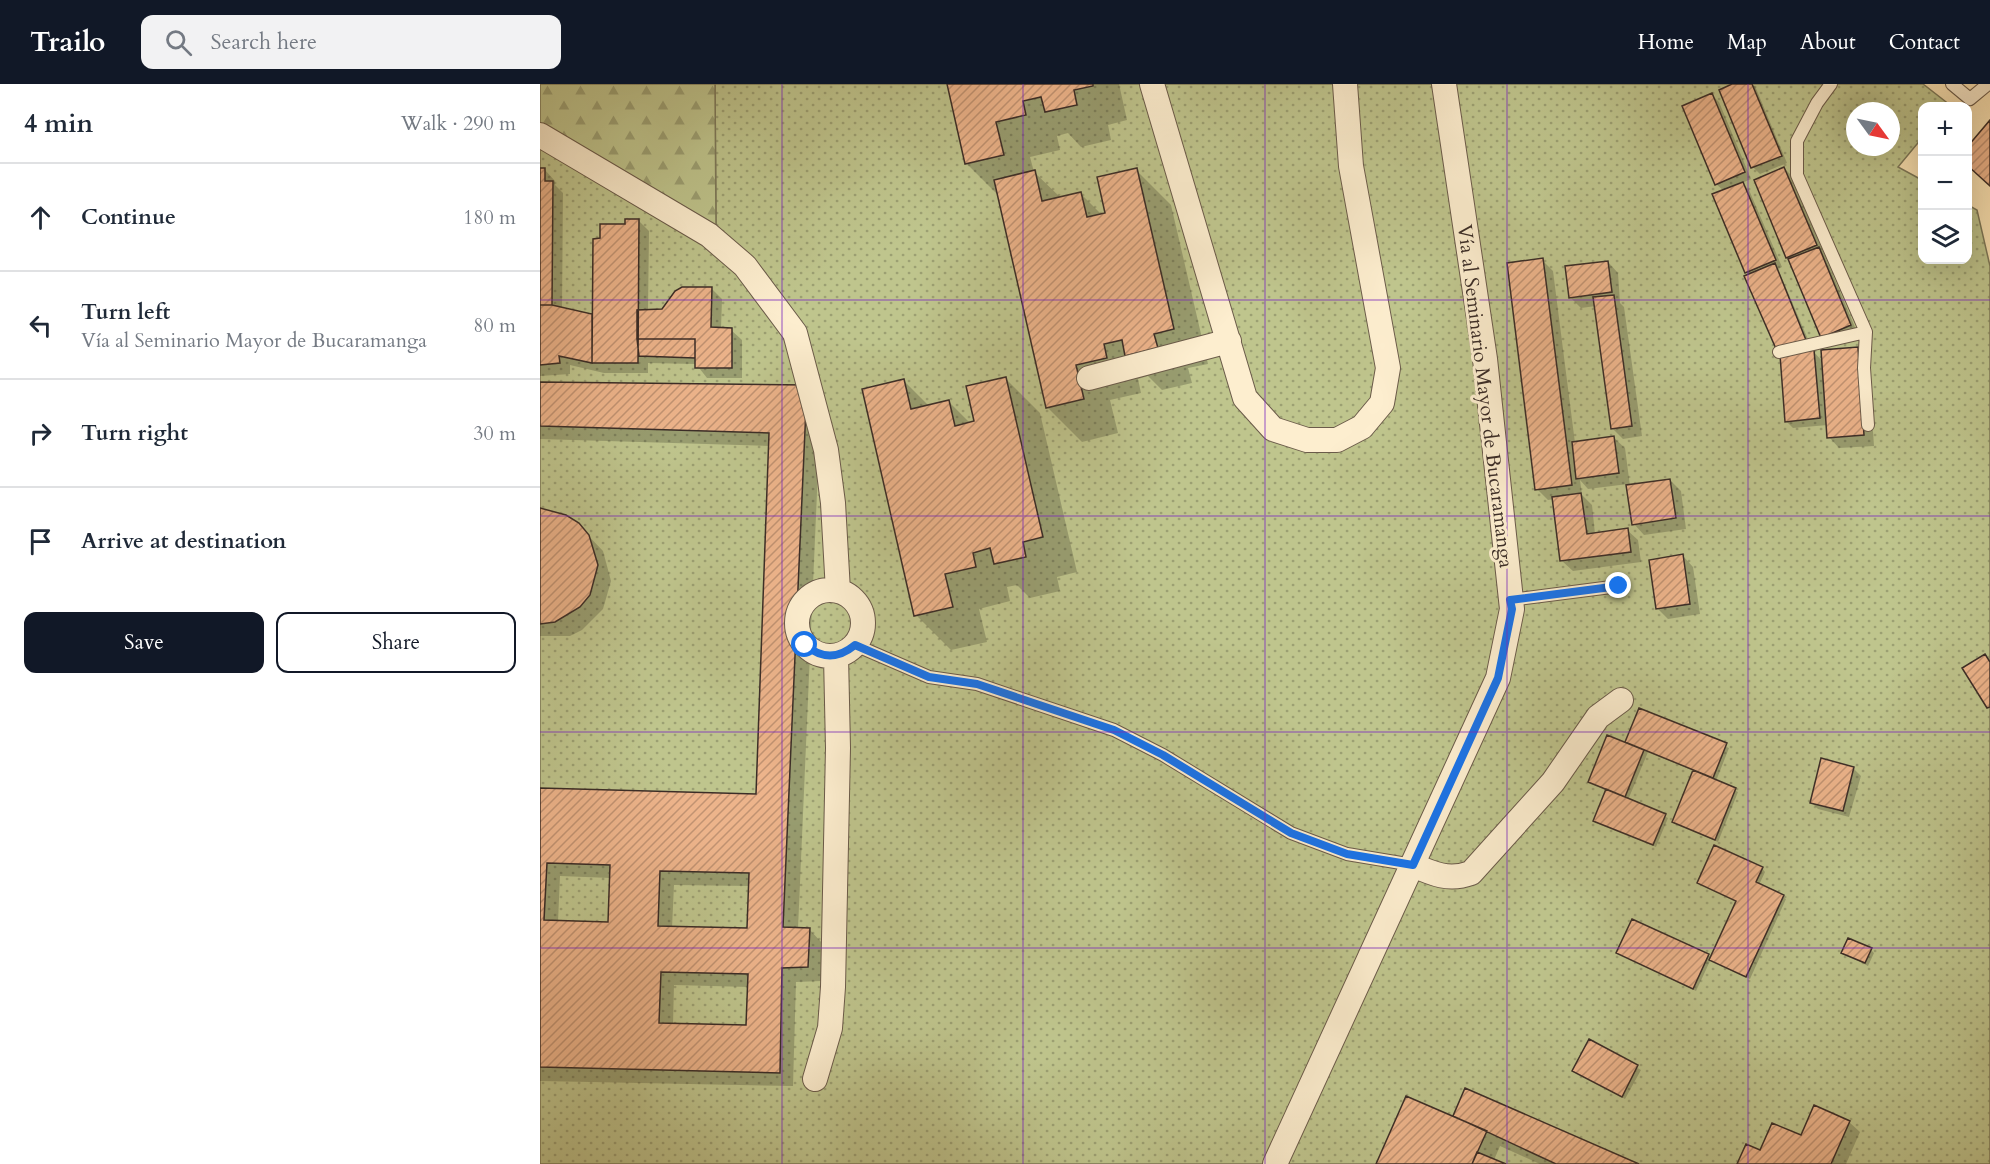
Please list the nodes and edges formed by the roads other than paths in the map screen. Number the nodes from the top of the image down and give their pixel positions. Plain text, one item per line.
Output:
1 (1152, 84) edge
2 (1346, 84) edge
3 (1444, 84) edge
4 (1831, 84) edge
5 (1952, 84) edge
6 (1988, 84) edge
7 (540, 135) edge
8 (1866, 332) junction
9 (1228, 341) junction
10 (1779, 352) dead end
11 (1089, 378) dead end
12 (1868, 425) dead end
13 (1619, 586) dead end
14 (838, 591) junction
15 (1510, 600) junction
16 (846, 650) junction
17 (1621, 700) dead end
18 (1413, 865) junction
19 (815, 1079) dead end
20 (1275, 1164) edge

1 - 9 street
2 - 9 street
3 - 15 street, Vía al Seminario Mayor de Bucaramanga
4 - 8 lane
5 - 6 lane
7 - 14 street
8 - 10 lane
8 - 12 lane
9 - 11 street
13 - 15 lane
14 - 16 street
14 - 16 street
15 - 18 street, Vía al Seminario Mayor de Bucaramanga
16 - 18 lane
16 - 19 street
17 - 18 street
18 - 20 street, Vía al Seminario Mayor de Bucaramanga

